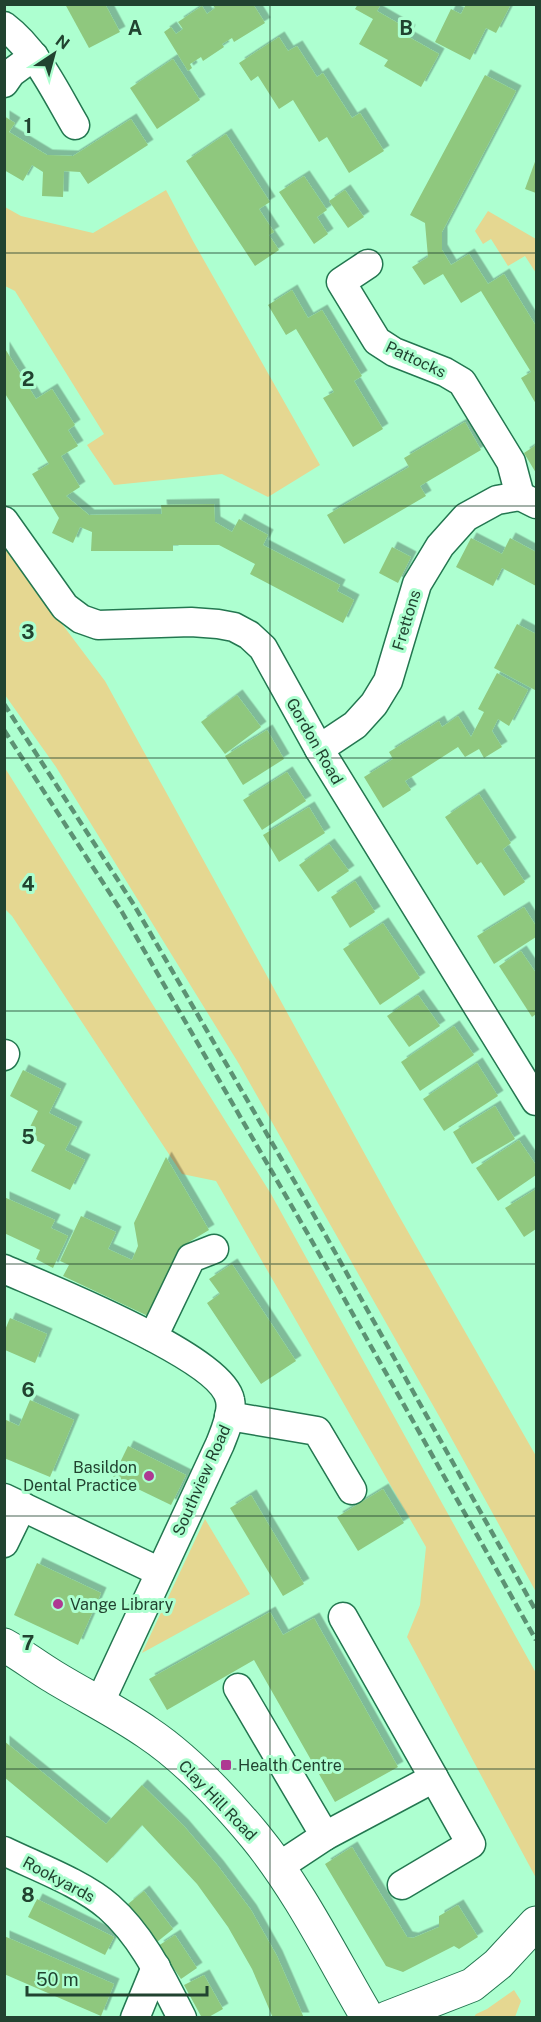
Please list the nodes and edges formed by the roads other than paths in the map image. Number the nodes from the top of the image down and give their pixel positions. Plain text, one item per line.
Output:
1 (4, 26) edge
2 (34, 56) junction
3 (4, 83) edge
4 (75, 125) dead end
5 (368, 264) dead end
6 (528, 500) edge
7 (4, 521) edge
8 (319, 749) junction
9 (537, 1101) edge
10 (214, 1249) dead end
11 (4, 1269) edge
12 (153, 1337) junction
13 (229, 1416) junction
14 (352, 1490) dead end
15 (13, 1502) edge
16 (4, 1543) edge
17 (160, 1572) junction
18 (344, 1617) dead end
19 (5, 1647) edge
20 (238, 1688) dead end
21 (100, 1702) junction
22 (434, 1778) junction
23 (325, 1836) junction
24 (4, 1851) edge
25 (278, 1867) junction
26 (402, 1885) dead end
27 (537, 1923) edge
28 (156, 1967) junction
29 (135, 2018) edge
30 (182, 2018) edge
31 (368, 2018) edge
32 (387, 2018) edge

1 - 2 street
2 - 3 street
2 - 4 street
5 - 6 street, Pattocks
6 - 8 street, Frettons
7 - 8 street, Gordon Road
8 - 9 street, Gordon Road
10 - 12 street
11 - 12 street, Southview Road
12 - 13 street, Southview Road
13 - 14 street
13 - 17 street, Southview Road
15 - 16 street
15 - 17 street
17 - 21 street, Southview Road
18 - 22 street
19 - 21 street, Clay Hill Road
20 - 23 street
21 - 25 street, Clay Hill Road
22 - 23 street
22 - 26 street
23 - 25 street
24 - 28 street, Rookyards
25 - 31 street, Clay Hill Road
27 - 32 street
28 - 29 street
28 - 30 street, Rookyards

